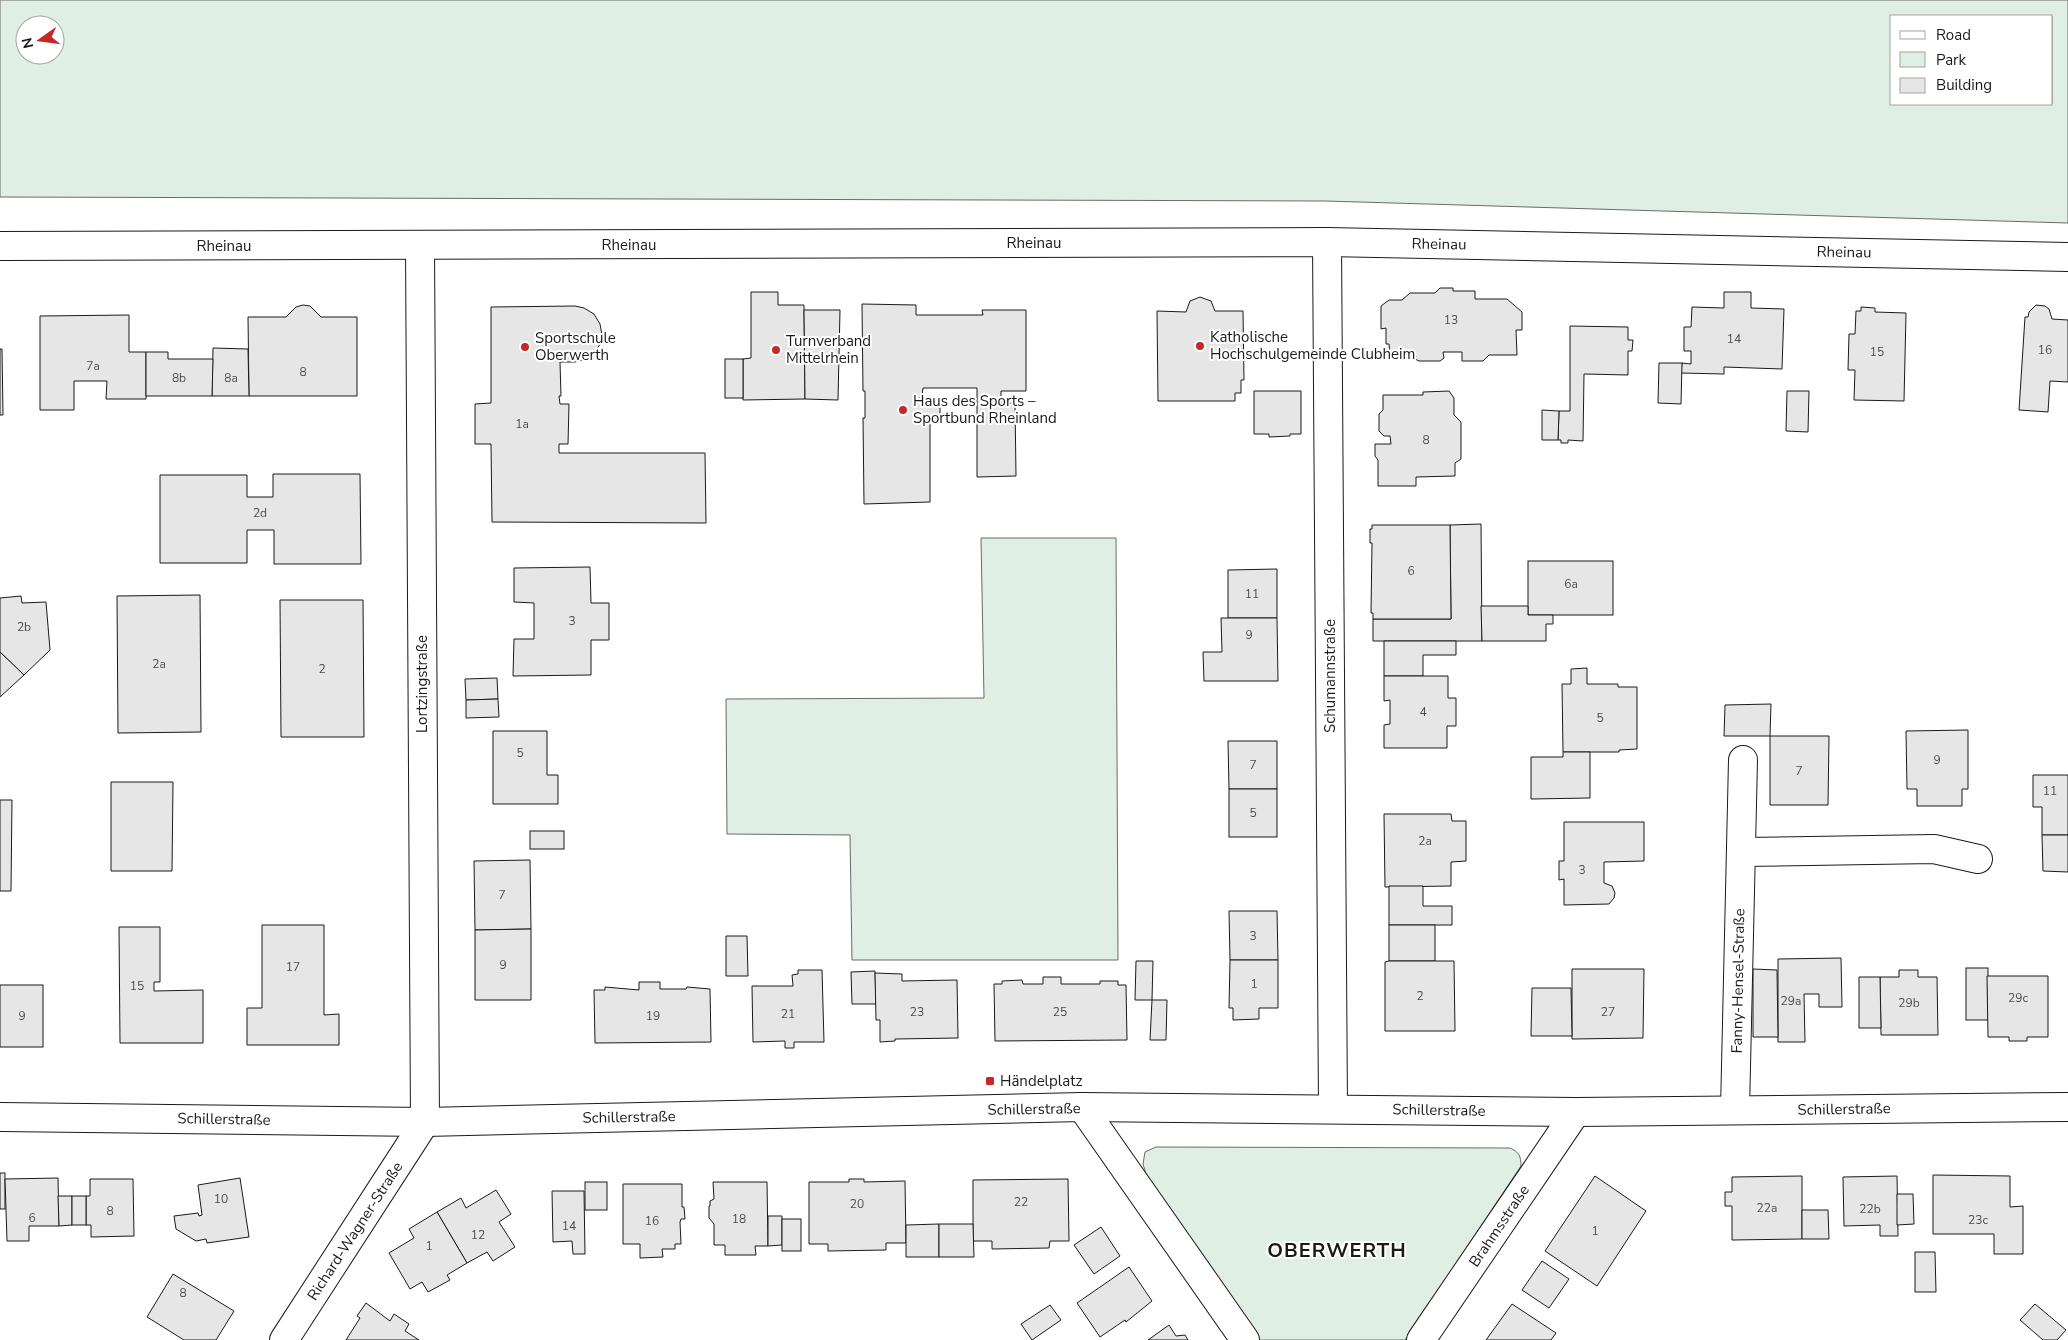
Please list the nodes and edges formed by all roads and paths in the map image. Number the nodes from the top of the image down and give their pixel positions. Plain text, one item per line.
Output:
1 (1327, 242) junction
2 (420, 245) junction
3 (0, 246) edge
4 (2068, 258) edge
5 (1743, 760) dead end
6 (1741, 852) junction
7 (1978, 859) dead end
8 (1082, 1107) junction
9 (2068, 1107) edge
10 (1334, 1109) junction
11 (1735, 1110) junction
12 (1576, 1112) junction
13 (0, 1117) edge
14 (425, 1122) junction
15 (284, 1340) edge
16 (1245, 1340) edge
17 (1421, 1340) edge

1 - 2 street, Rheinau
1 - 4 street, Rheinau
1 - 10 street, Schumannstraße
2 - 3 street, Rheinau
2 - 14 street, Lortzingstraße
5 - 6 street, Fanny-Hensel-Straße
6 - 7 street
6 - 11 street, Fanny-Hensel-Straße
8 - 10 street, Schillerstraße
8 - 14 street, Schillerstraße
8 - 16 street
9 - 11 street, Schillerstraße
10 - 12 street, Schillerstraße
11 - 12 street, Schillerstraße
12 - 17 street, Brahmsstraße
13 - 14 street, Schillerstraße
14 - 15 street, Richard-Wagner-Straße

